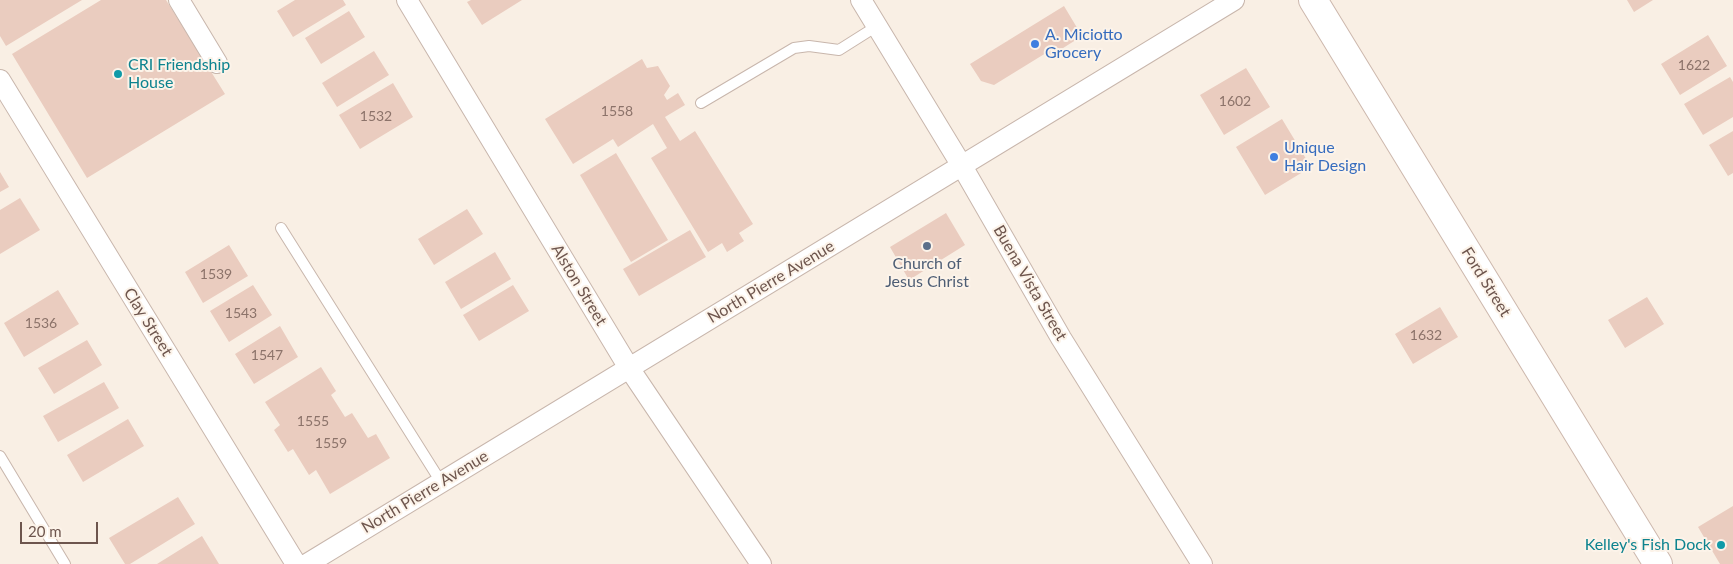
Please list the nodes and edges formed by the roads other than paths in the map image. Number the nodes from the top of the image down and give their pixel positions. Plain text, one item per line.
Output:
1 (179, 0) edge
2 (407, 0) edge
3 (861, 0) edge
4 (1234, 0) edge
5 (1313, 0) edge
6 (877, 26) junction
7 (217, 63) dead end
8 (0, 80) edge
9 (701, 103) dead end
10 (962, 166) junction
11 (281, 228) dead end
12 (629, 368) junction
13 (0, 456) edge
14 (441, 482) junction
15 (64, 564) edge
16 (296, 564) edge
17 (307, 564) edge
18 (762, 564) edge
19 (1202, 564) edge
20 (1658, 564) edge

1 - 7 street
2 - 12 street, Alston Street
3 - 6 street, Buena Vista Street
4 - 10 street, North Pierre Avenue
5 - 20 main road, Ford Street
6 - 9 lane
6 - 10 street, Buena Vista Street
8 - 16 street, Clay Street
10 - 12 street, North Pierre Avenue
10 - 19 street, Buena Vista Street
11 - 14 lane
12 - 14 street, North Pierre Avenue
12 - 18 street, Alston Street
13 - 15 lane
14 - 17 street, North Pierre Avenue

